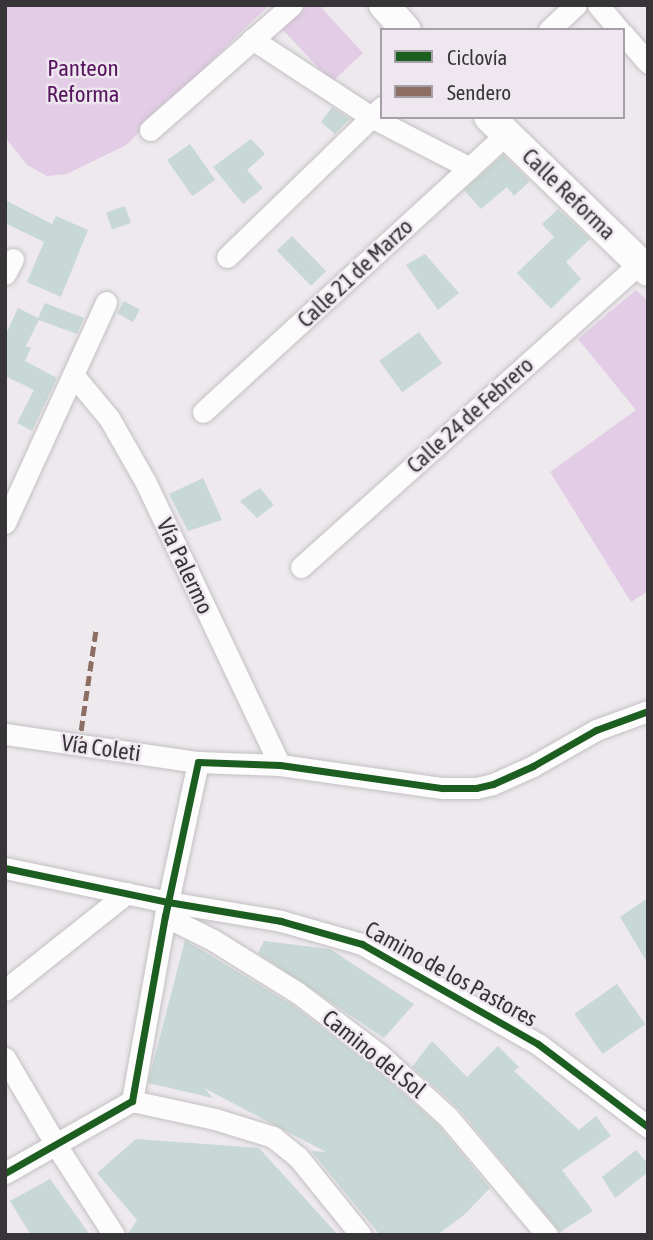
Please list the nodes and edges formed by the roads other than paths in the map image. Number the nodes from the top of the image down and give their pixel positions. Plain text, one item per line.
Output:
1 (292, 5) edge
2 (384, 5) edge
3 (576, 5) edge
4 (598, 5) edge
5 (404, 28) edge
6 (551, 28) edge
7 (617, 28) edge
8 (625, 36) edge
9 (252, 38) junction
10 (648, 62) edge
11 (377, 112) edge
12 (389, 119) edge
13 (498, 126) edge
14 (150, 130) dead end
15 (470, 168) junction
16 (227, 257) dead end
17 (644, 267) edge
18 (106, 302) dead end
19 (74, 376) junction
20 (203, 412) dead end
21 (5, 523) edge
22 (301, 567) dead end
23 (648, 711) edge
24 (5, 734) edge
25 (198, 762) junction
26 (280, 765) junction
27 (5, 868) edge
28 (127, 893) junction
29 (166, 909) junction
30 (5, 990) edge
31 (5, 1058) edge
32 (132, 1101) junction
33 (648, 1127) edge
34 (56, 1145) junction
35 (5, 1173) edge
36 (114, 1235) edge
37 (361, 1235) edge
38 (547, 1235) edge

1 - 9 street
2 - 5 street
3 - 6 street
4 - 7 street
8 - 10 street
9 - 11 street
9 - 14 street
11 - 16 street
12 - 15 street
13 - 15 street, Calle 21 de Marzo
13 - 17 street, Calle Reforma
15 - 20 street, Calle 21 de Marzo
17 - 22 street, Calle 24 de Febrero
18 - 19 street
19 - 21 street
19 - 26 street, Vía Palermo
23 - 26 street, Vía Coleti
24 - 25 street, Vía Coleti
25 - 26 street, Vía Coleti
25 - 29 street
27 - 28 street, Camino de los Pastores
28 - 29 street, Camino de los Pastores
28 - 30 street
29 - 32 street
29 - 33 street, Camino de los Pastores
29 - 38 street, Camino del Sol
31 - 34 street
32 - 34 street
32 - 37 street
34 - 35 street
34 - 36 street

